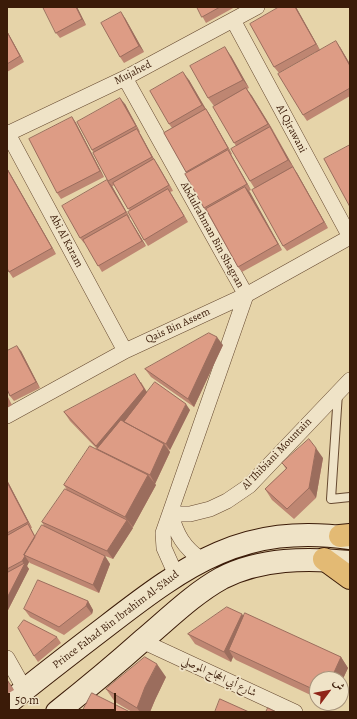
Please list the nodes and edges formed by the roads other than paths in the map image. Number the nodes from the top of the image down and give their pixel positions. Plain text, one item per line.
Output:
1 (257, 7) edge
2 (233, 20) junction
3 (125, 78) junction
4 (7, 133) edge
5 (350, 237) edge
6 (246, 295) junction
7 (125, 351) junction
8 (350, 380) edge
9 (338, 390) junction
10 (7, 416) edge
11 (350, 497) edge
12 (171, 514) junction
13 (347, 536) edge
14 (324, 559) junction
15 (202, 560) junction
16 (350, 562) edge
17 (176, 575) junction
18 (350, 578) edge
19 (142, 642) junction
20 (7, 658) edge
21 (25, 690) junction
22 (7, 704) edge
23 (57, 712) edge
24 (295, 712) edge

1 - 2 street, Mujahed
2 - 3 street, Mujahed
2 - 5 street, Al Qirawani
3 - 4 street, Mujahed
3 - 6 street, Abdulrahman Bin Shagran
4 - 7 street, Abi Al Karam
5 - 6 street, Qais Bin Assem
6 - 7 street, Qais Bin Assem
6 - 12 street, Abdulrahman Bin Shagran
7 - 10 street, Qais Bin Assem
8 - 9 street, Al Thibiani Mountain
9 - 11 lane
9 - 12 street, Al Thibiani Mountain
12 - 15 street
12 - 17 street, Abdulrahman Bin Shagran
13 - 15 main road, Prince Fahad Bin Ibrahim Al-S'Aud
14 - 16 main road
14 - 18 main road
14 - 19 main road
15 - 17 main road, Prince Fahad Bin Ibrahim Al-S'Aud
17 - 21 main road, Prince Fahad Bin Ibrahim Al-S'Aud
19 - 23 main road
19 - 24 street, شارع أبي الحجاج الموصلي
20 - 21 street
21 - 22 main road, Prince Fahad Bin Ibrahim Al-S'Aud

